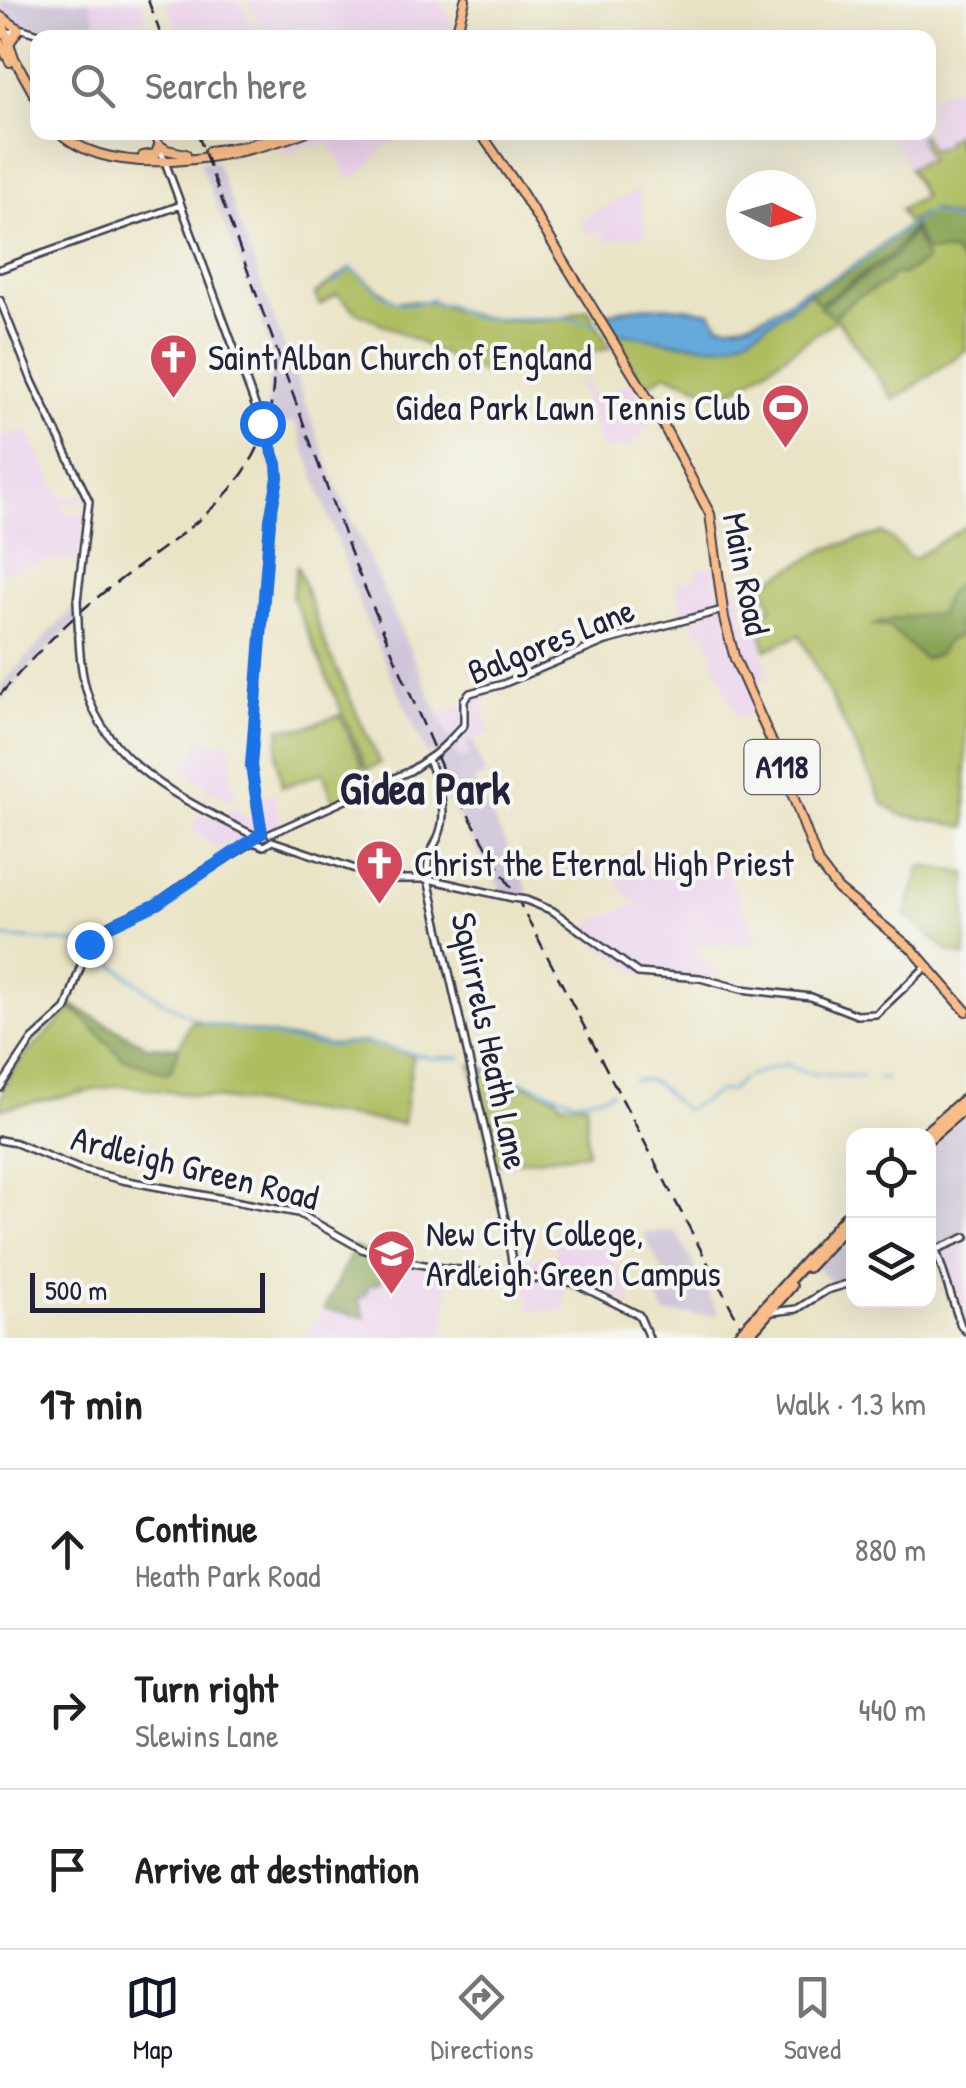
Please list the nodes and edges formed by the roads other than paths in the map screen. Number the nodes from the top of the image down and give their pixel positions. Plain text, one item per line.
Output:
1 (463, 0) edge
2 (0, 15) edge
3 (455, 30) edge
4 (9, 32) edge
5 (3, 46) edge
6 (30, 88) edge
7 (30, 95) edge
8 (74, 140) edge
9 (77, 140) edge
10 (157, 140) edge
11 (261, 140) edge
12 (280, 140) edge
13 (485, 140) edge
14 (159, 145) junction
15 (237, 147) junction
16 (250, 150) junction
17 (188, 155) junction
18 (143, 156) junction
19 (165, 161) junction
20 (181, 205) junction
21 (0, 270) edge
22 (0, 300) edge
23 (723, 610) junction
24 (428, 760) junction
25 (262, 837) junction
26 (428, 879) junction
27 (928, 965) junction
28 (966, 1011) edge
29 (0, 1088) edge
30 (964, 1103) edge
31 (935, 1128) edge
32 (0, 1140) edge
33 (846, 1217) edge
34 (853, 1218) edge
35 (966, 1236) edge
36 (936, 1250) joint
37 (514, 1274) junction
38 (846, 1284) edge
39 (784, 1294) junction
40 (792, 1310) junction
41 (768, 1313) junction
42 (756, 1321) junction
43 (966, 1331) edge
44 (649, 1338) edge
45 (736, 1338) edge
46 (745, 1338) edge

1 - 3 main road
2 - 4 main road
2 - 4 main road
4 - 5 main road
4 - 5 main road
5 - 6 main road
5 - 7 main road
8 - 19 main road
9 - 18 main road
10 - 14 street
11 - 15 main road
12 - 16 main road
13 - 23 main road, Main Road / A118
14 - 17 main road
14 - 18 main road
14 - 19 street
15 - 16 main road
15 - 17 main road
16 - 17 main road
17 - 19 main road
18 - 19 main road
19 - 20 street
20 - 21 street
20 - 25 street, bridge
22 - 25 street, bridge
23 - 24 street, Balgores Lane, bridge
23 - 27 main road, Main Road / A118
24 - 25 street, Balgores Lane
24 - 26 street
25 - 26 street
25 - 29 street, Balgores Lane
26 - 27 street, bridge
26 - 37 street, Squirrels Heath Lane
27 - 28 main road, Main Road / A118
30 - 31 highway
32 - 37 street, Ardleigh Green Road
33 - 42 highway
34 - 39 highway
35 - 36 street
36 - 43 street
37 - 44 street, Ardleigh Green Road
38 - 40 street
39 - 40 street
39 - 41 highway
40 - 41 street
41 - 42 highway
42 - 45 highway, bridge
42 - 46 highway, bridge

